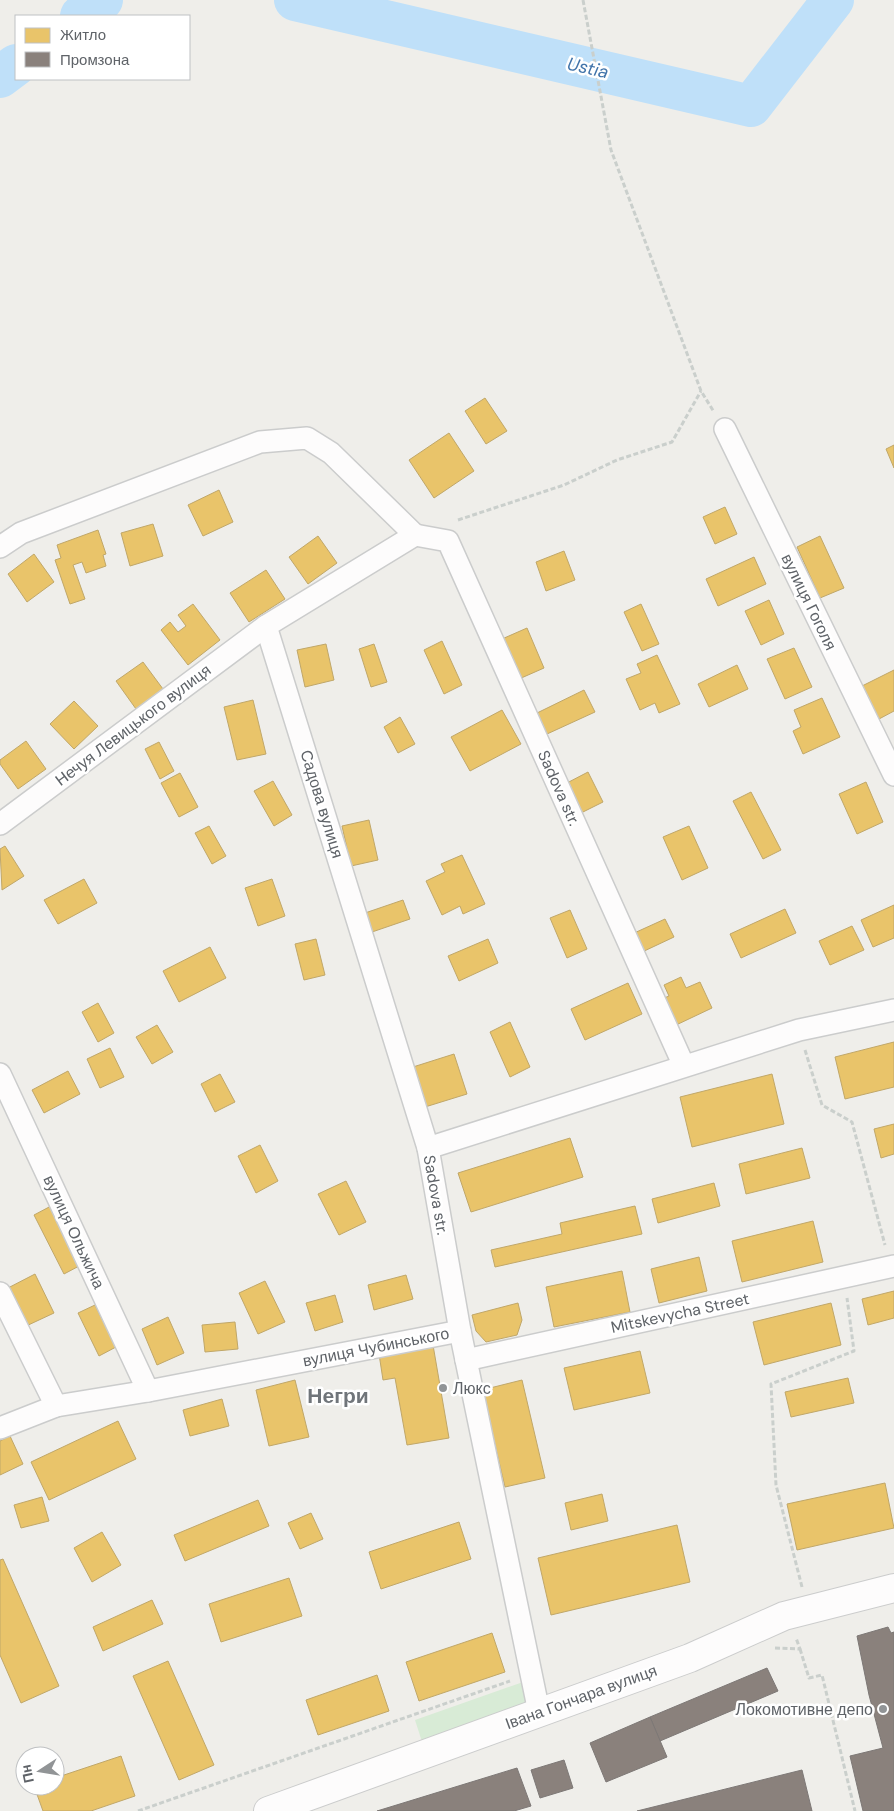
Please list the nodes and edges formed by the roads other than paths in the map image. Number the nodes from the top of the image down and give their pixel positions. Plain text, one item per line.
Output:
1 (725, 429) road end
2 (415, 534) junction
3 (0, 547) edge
4 (266, 626) junction
5 (894, 775) edge
6 (0, 824) edge
7 (894, 1010) edge
8 (684, 1066) junction
9 (0, 1074) edge
10 (428, 1148) junction
11 (892, 1267) edge
12 (0, 1293) edge
13 (460, 1331) junction
14 (466, 1360) junction
15 (148, 1391) junction
16 (56, 1406) junction
17 (0, 1428) edge
18 (894, 1588) edge
19 (539, 1712) junction
20 (268, 1811) edge

1 - 5 street, вулиця Гоголя
2 - 3 street
2 - 4 street
2 - 8 street, Sadova str.
4 - 6 street, Нечуя Левицького вулиця
4 - 10 street, Садова вулиця
7 - 8 street, Sadova str.
8 - 10 street, Sadova str.
9 - 15 street, вулиця Ольжича
10 - 13 street, Sadova str.
11 - 14 street, Mitskevycha Street
12 - 16 street
13 - 14 street, вулиця Чубинського
13 - 15 street, вулиця Чубинського
14 - 19 street, вулиця Чубинського
15 - 16 street, вулиця Чубинського
16 - 17 street, вулиця Чубинського
18 - 19 street, Івана Гончара вулиця
19 - 20 street, Івана Гончара вулиця

